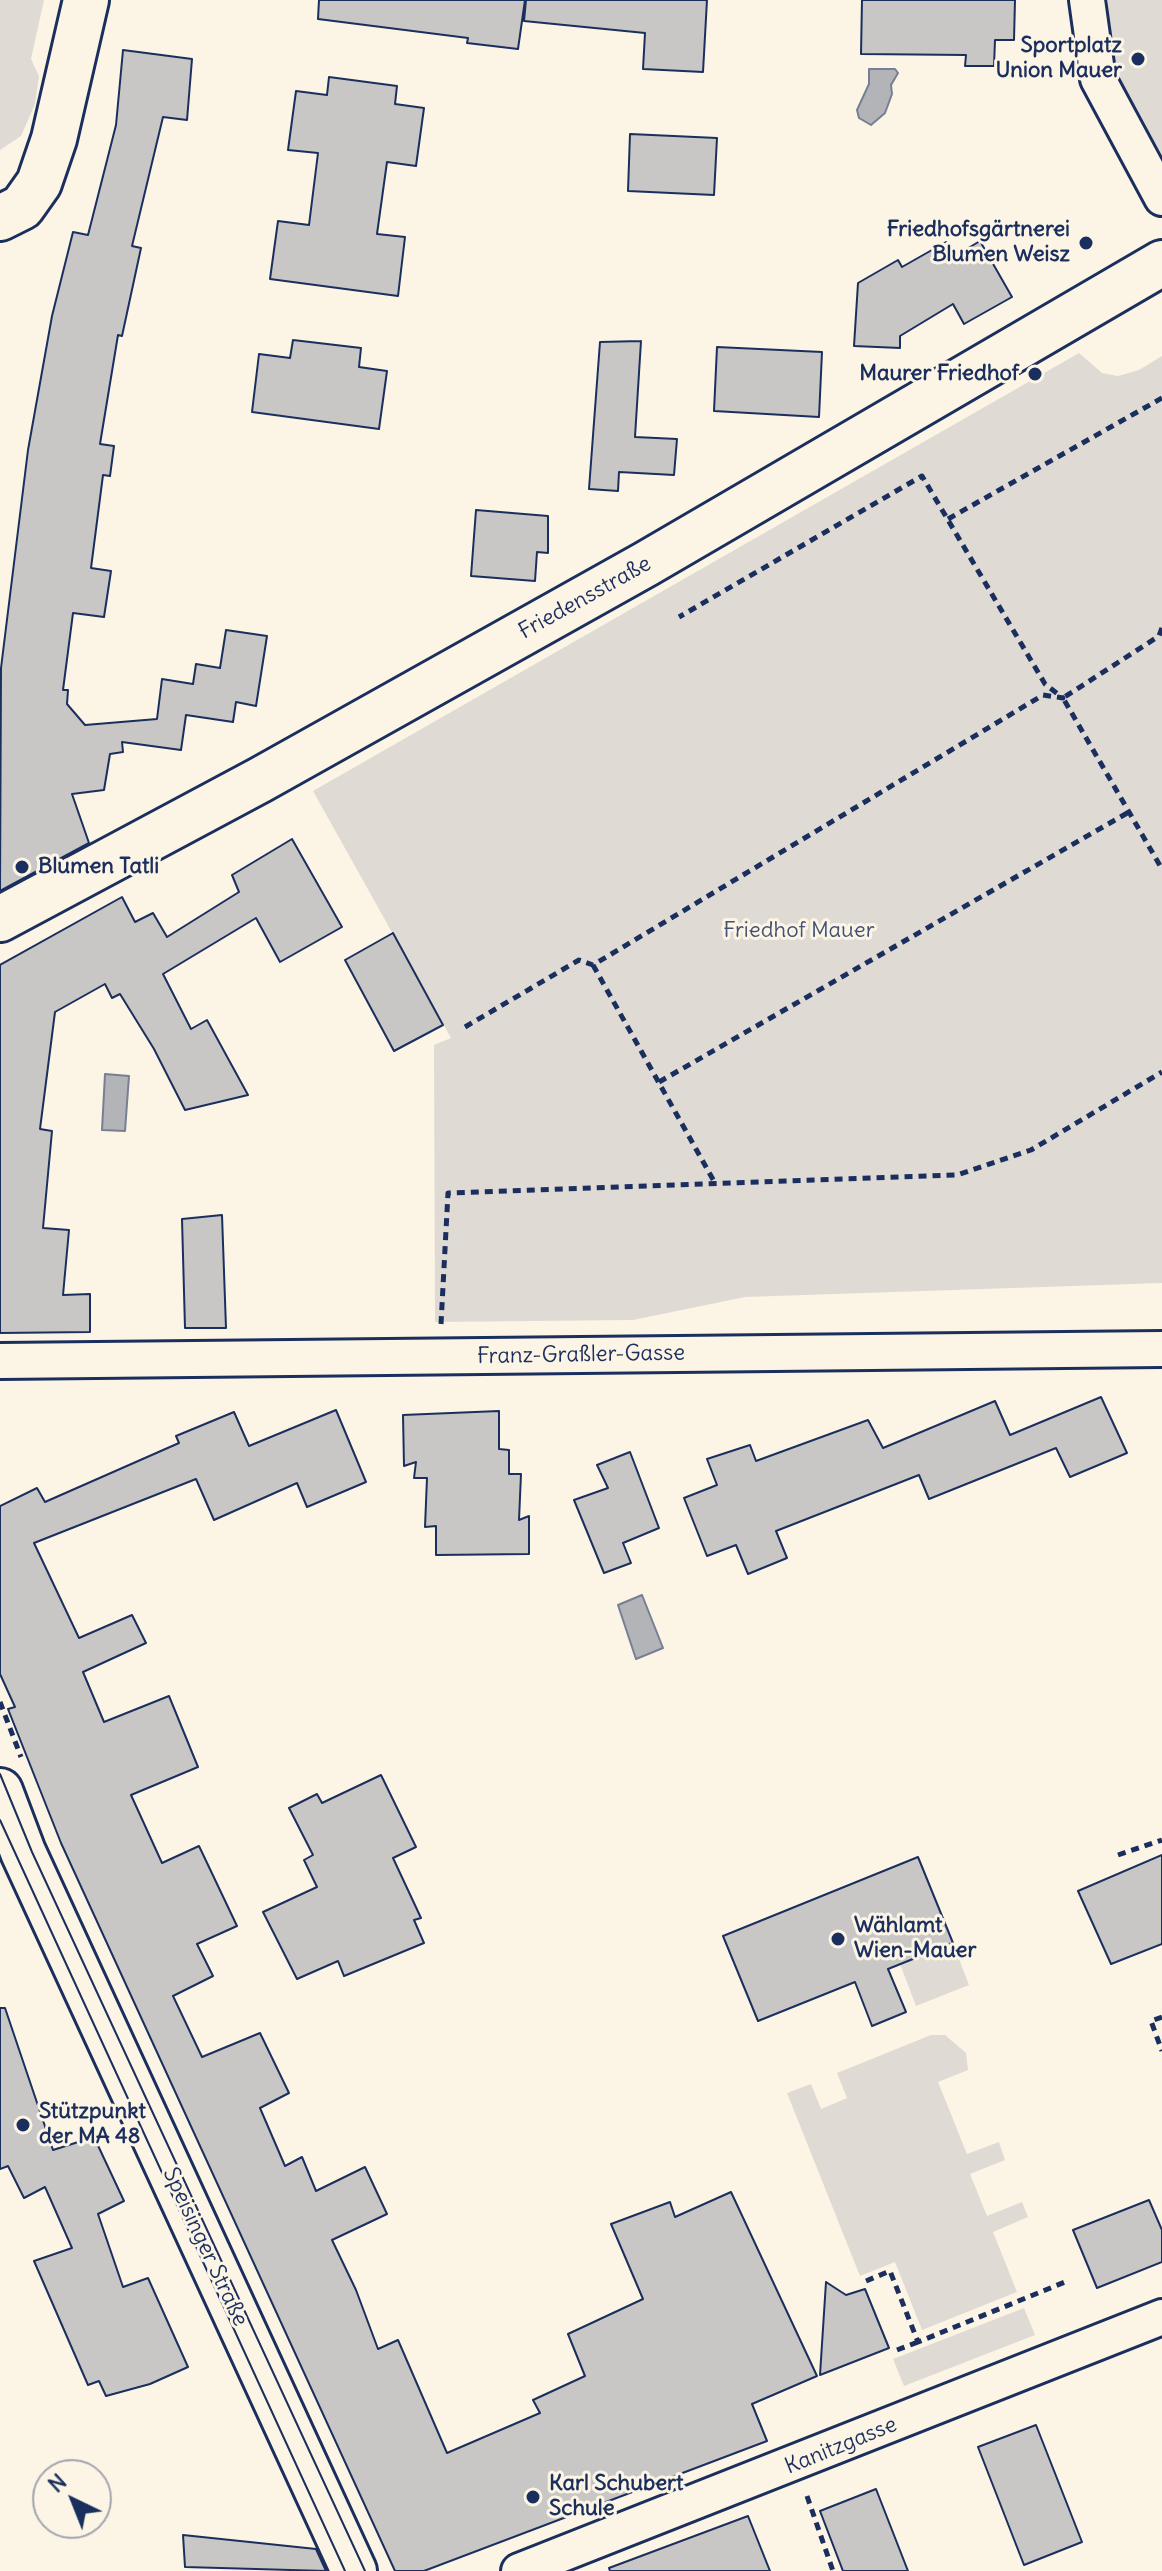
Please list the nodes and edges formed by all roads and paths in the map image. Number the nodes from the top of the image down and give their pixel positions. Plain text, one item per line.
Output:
1 (86, 0) edge
2 (1087, 0) edge
3 (1162, 198) edge
4 (0, 218) edge
5 (1162, 263) edge
6 (1162, 398) edge
7 (948, 519) junction
8 (679, 617) dead end
9 (1162, 628) edge
10 (1063, 698) junction
11 (1129, 812) junction
12 (1162, 869) edge
13 (0, 919) edge
14 (593, 965) junction
15 (465, 1027) dead end
16 (1162, 1072) edge
17 (659, 1082) junction
18 (715, 1183) junction
19 (1162, 1349) edge
20 (440, 1357) junction
21 (0, 1361) edge
22 (0, 1791) edge
23 (1162, 1840) edge
24 (1118, 1855) dead end
25 (1162, 2017) edge
26 (1162, 2051) edge
27 (866, 2281) dead end
28 (1065, 2282) dead end
29 (1162, 2317) edge
30 (918, 2342) junction
31 (897, 2350) dead end
32 (804, 2488) dead end
33 (354, 2571) edge
34 (519, 2571) edge
35 (833, 2571) edge

1 - 4 street
2 - 3 street
5 - 13 street, Friedensstraße
6 - 7 path
7 - 8 path
7 - 10 path
9 - 10 path
10 - 11 path
10 - 14 path
11 - 12 path
11 - 17 path
14 - 15 path
14 - 17 path
16 - 18 path
17 - 18 path
18 - 20 path
19 - 20 street, Franz-Graßler-Gasse
20 - 21 street, Franz-Graßler-Gasse
22 - 33 street, Speisinger Straße
23 - 24 path
25 - 26 path
27 - 30 path
28 - 30 path
29 - 34 street, Kanitzgasse
30 - 31 path
32 - 35 path

